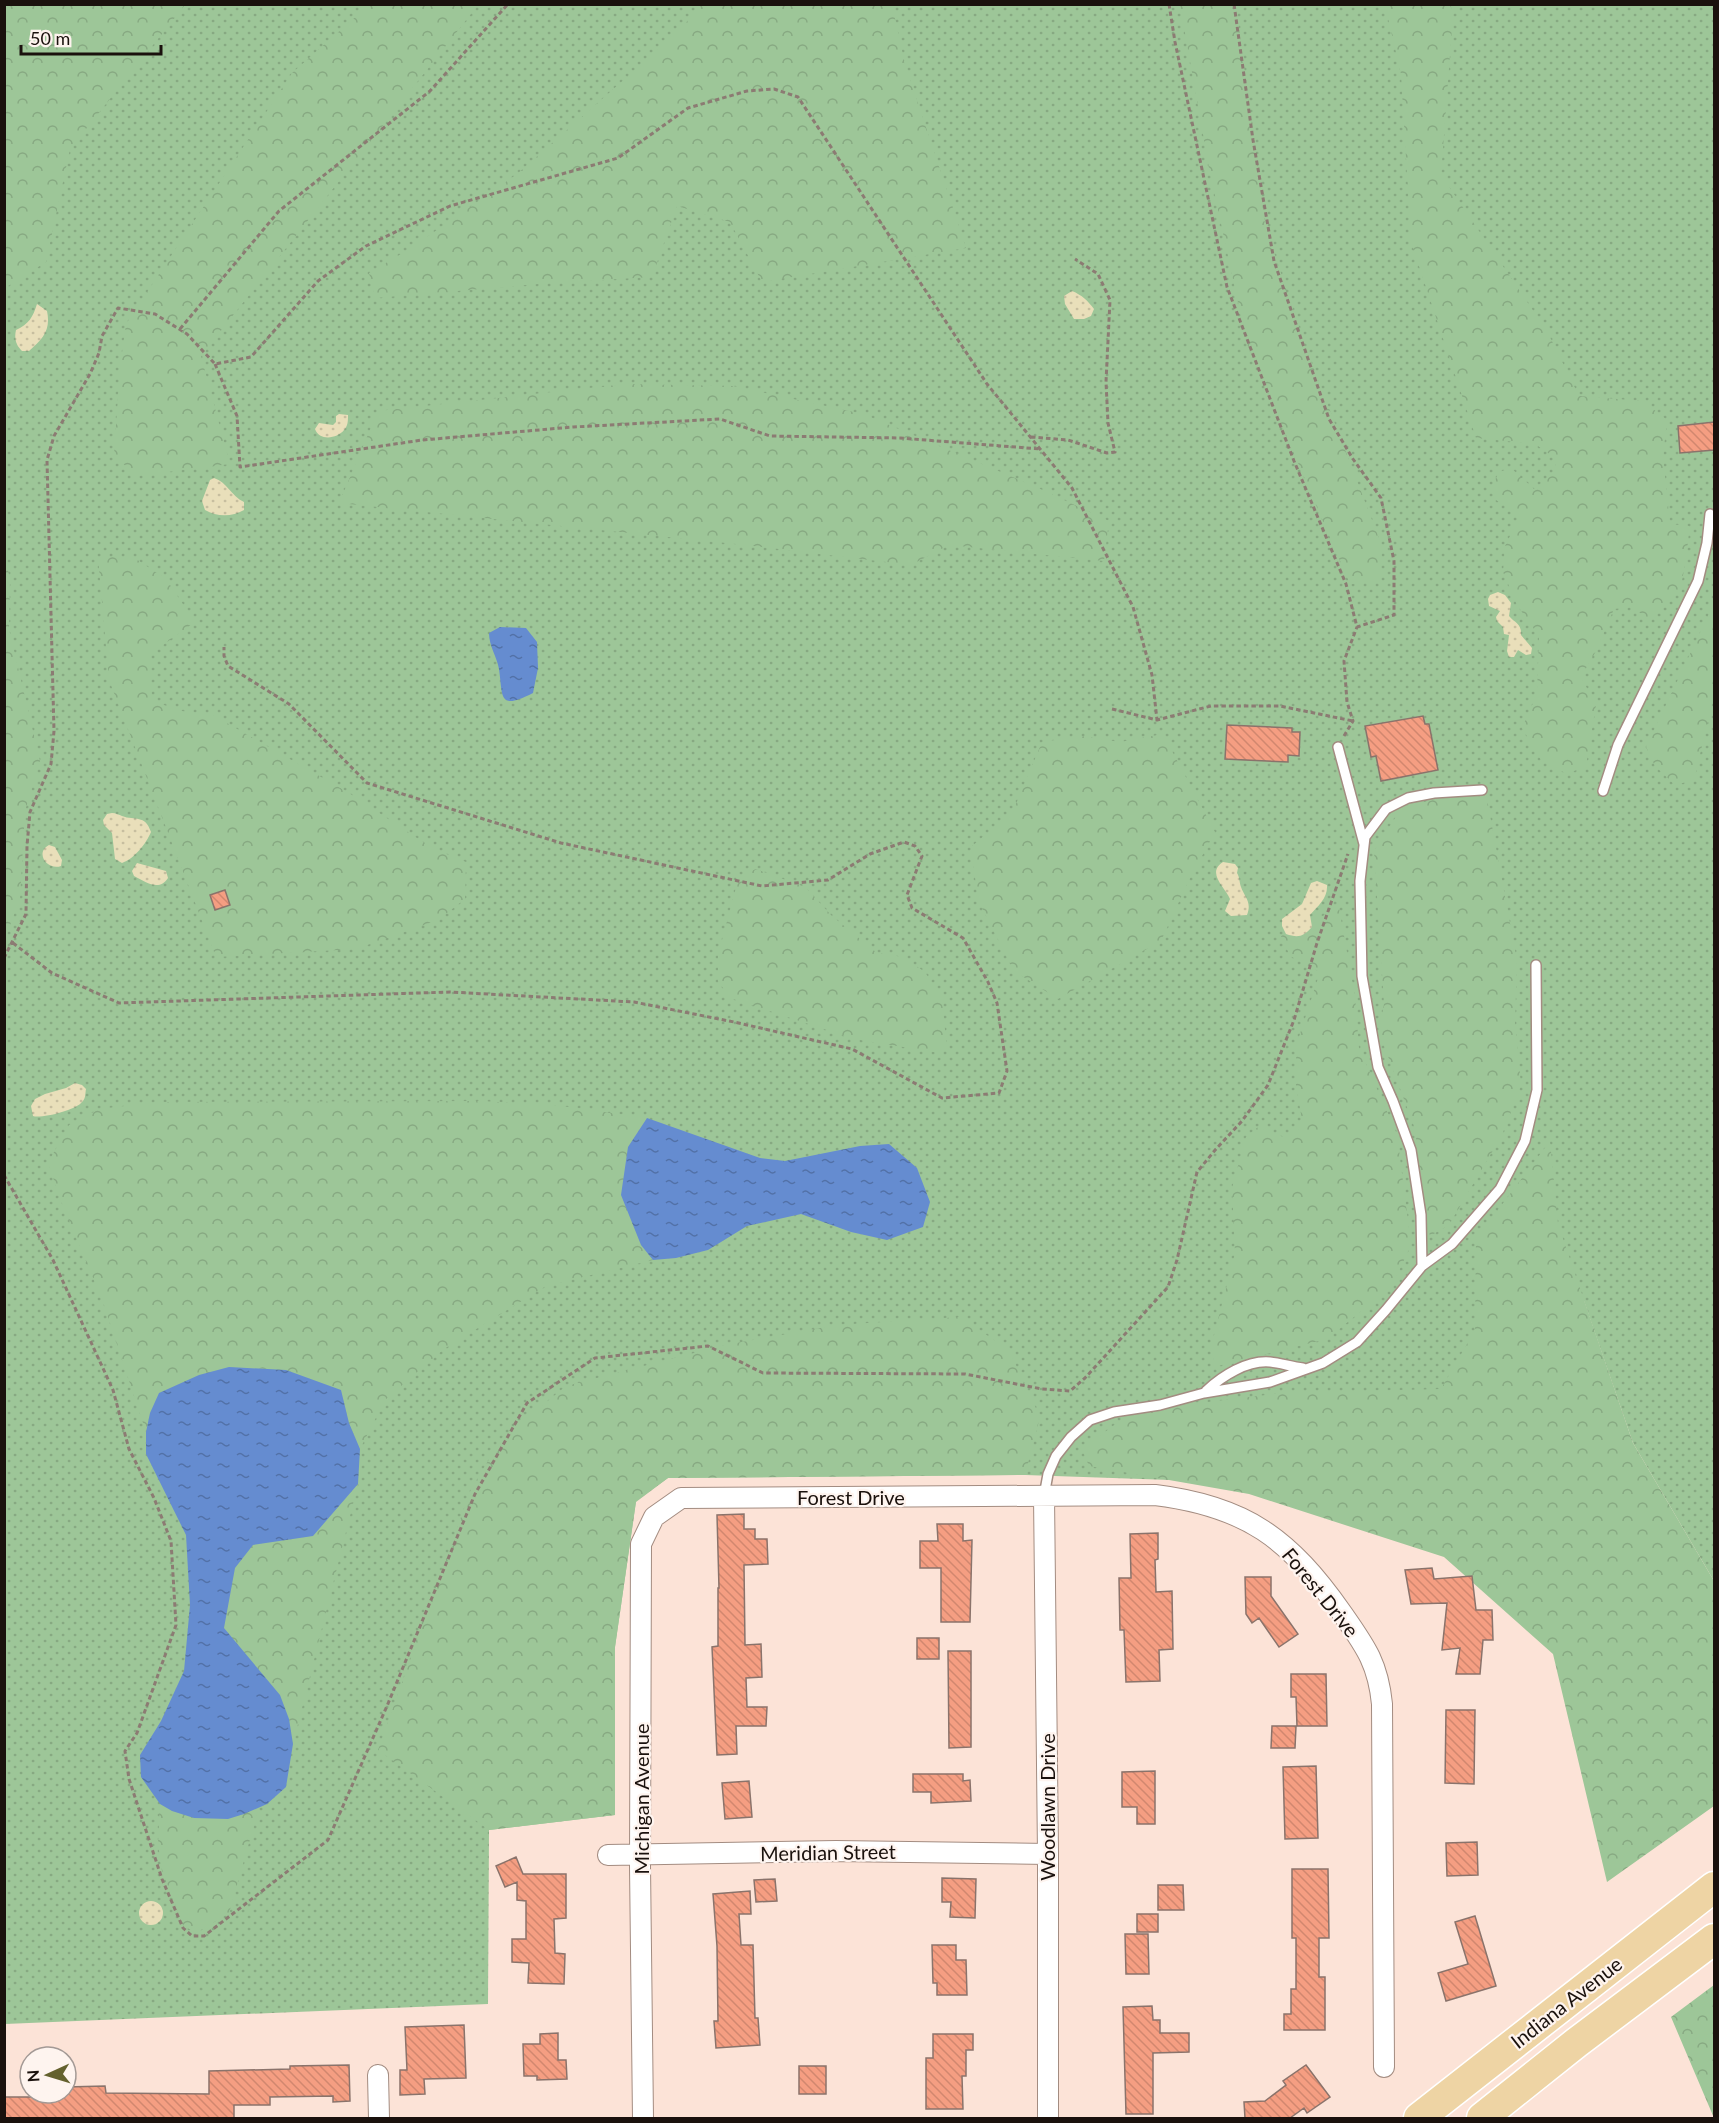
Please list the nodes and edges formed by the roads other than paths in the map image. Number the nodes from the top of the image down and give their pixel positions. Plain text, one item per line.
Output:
1 (1710, 514) dead end
2 (1338, 747) road end
3 (1482, 789) dead end
4 (1603, 791) dead end
5 (1364, 846) junction
6 (1536, 965) dead end
7 (1422, 1266) junction
8 (1305, 1368) junction
9 (1204, 1393) junction
10 (1044, 1496) junction
11 (681, 1498) joint
12 (1048, 1854) junction
13 (608, 1855) dead end
14 (641, 1856) junction
15 (1714, 1887) edge
16 (1714, 1939) edge
17 (1548, 2016) junction
18 (1570, 2048) junction
19 (1384, 2067) dead end
20 (378, 2075) dead end
21 (379, 2118) edge
22 (643, 2118) edge
23 (1048, 2118) edge
24 (1419, 2118) edge
25 (1482, 2118) edge

1 - 4 lane
2 - 5 lane
3 - 5 lane
5 - 7 lane
6 - 7 lane
7 - 8 lane
8 - 9 lane
8 - 9 lane
9 - 10 lane
10 - 11 street, Forest Drive
10 - 12 street, Woodlawn Drive
10 - 19 street, Forest Drive
11 - 14 street, Michigan Avenue
12 - 14 street, Meridian Street
12 - 23 street, Woodlawn Drive
13 - 14 street, Meridian Street
14 - 22 street, Michigan Avenue
15 - 17 main road, Indiana Avenue
16 - 18 main road, Indiana Avenue
17 - 18 main road
17 - 24 main road, Indiana Avenue
18 - 25 main road, Indiana Avenue
20 - 21 street

